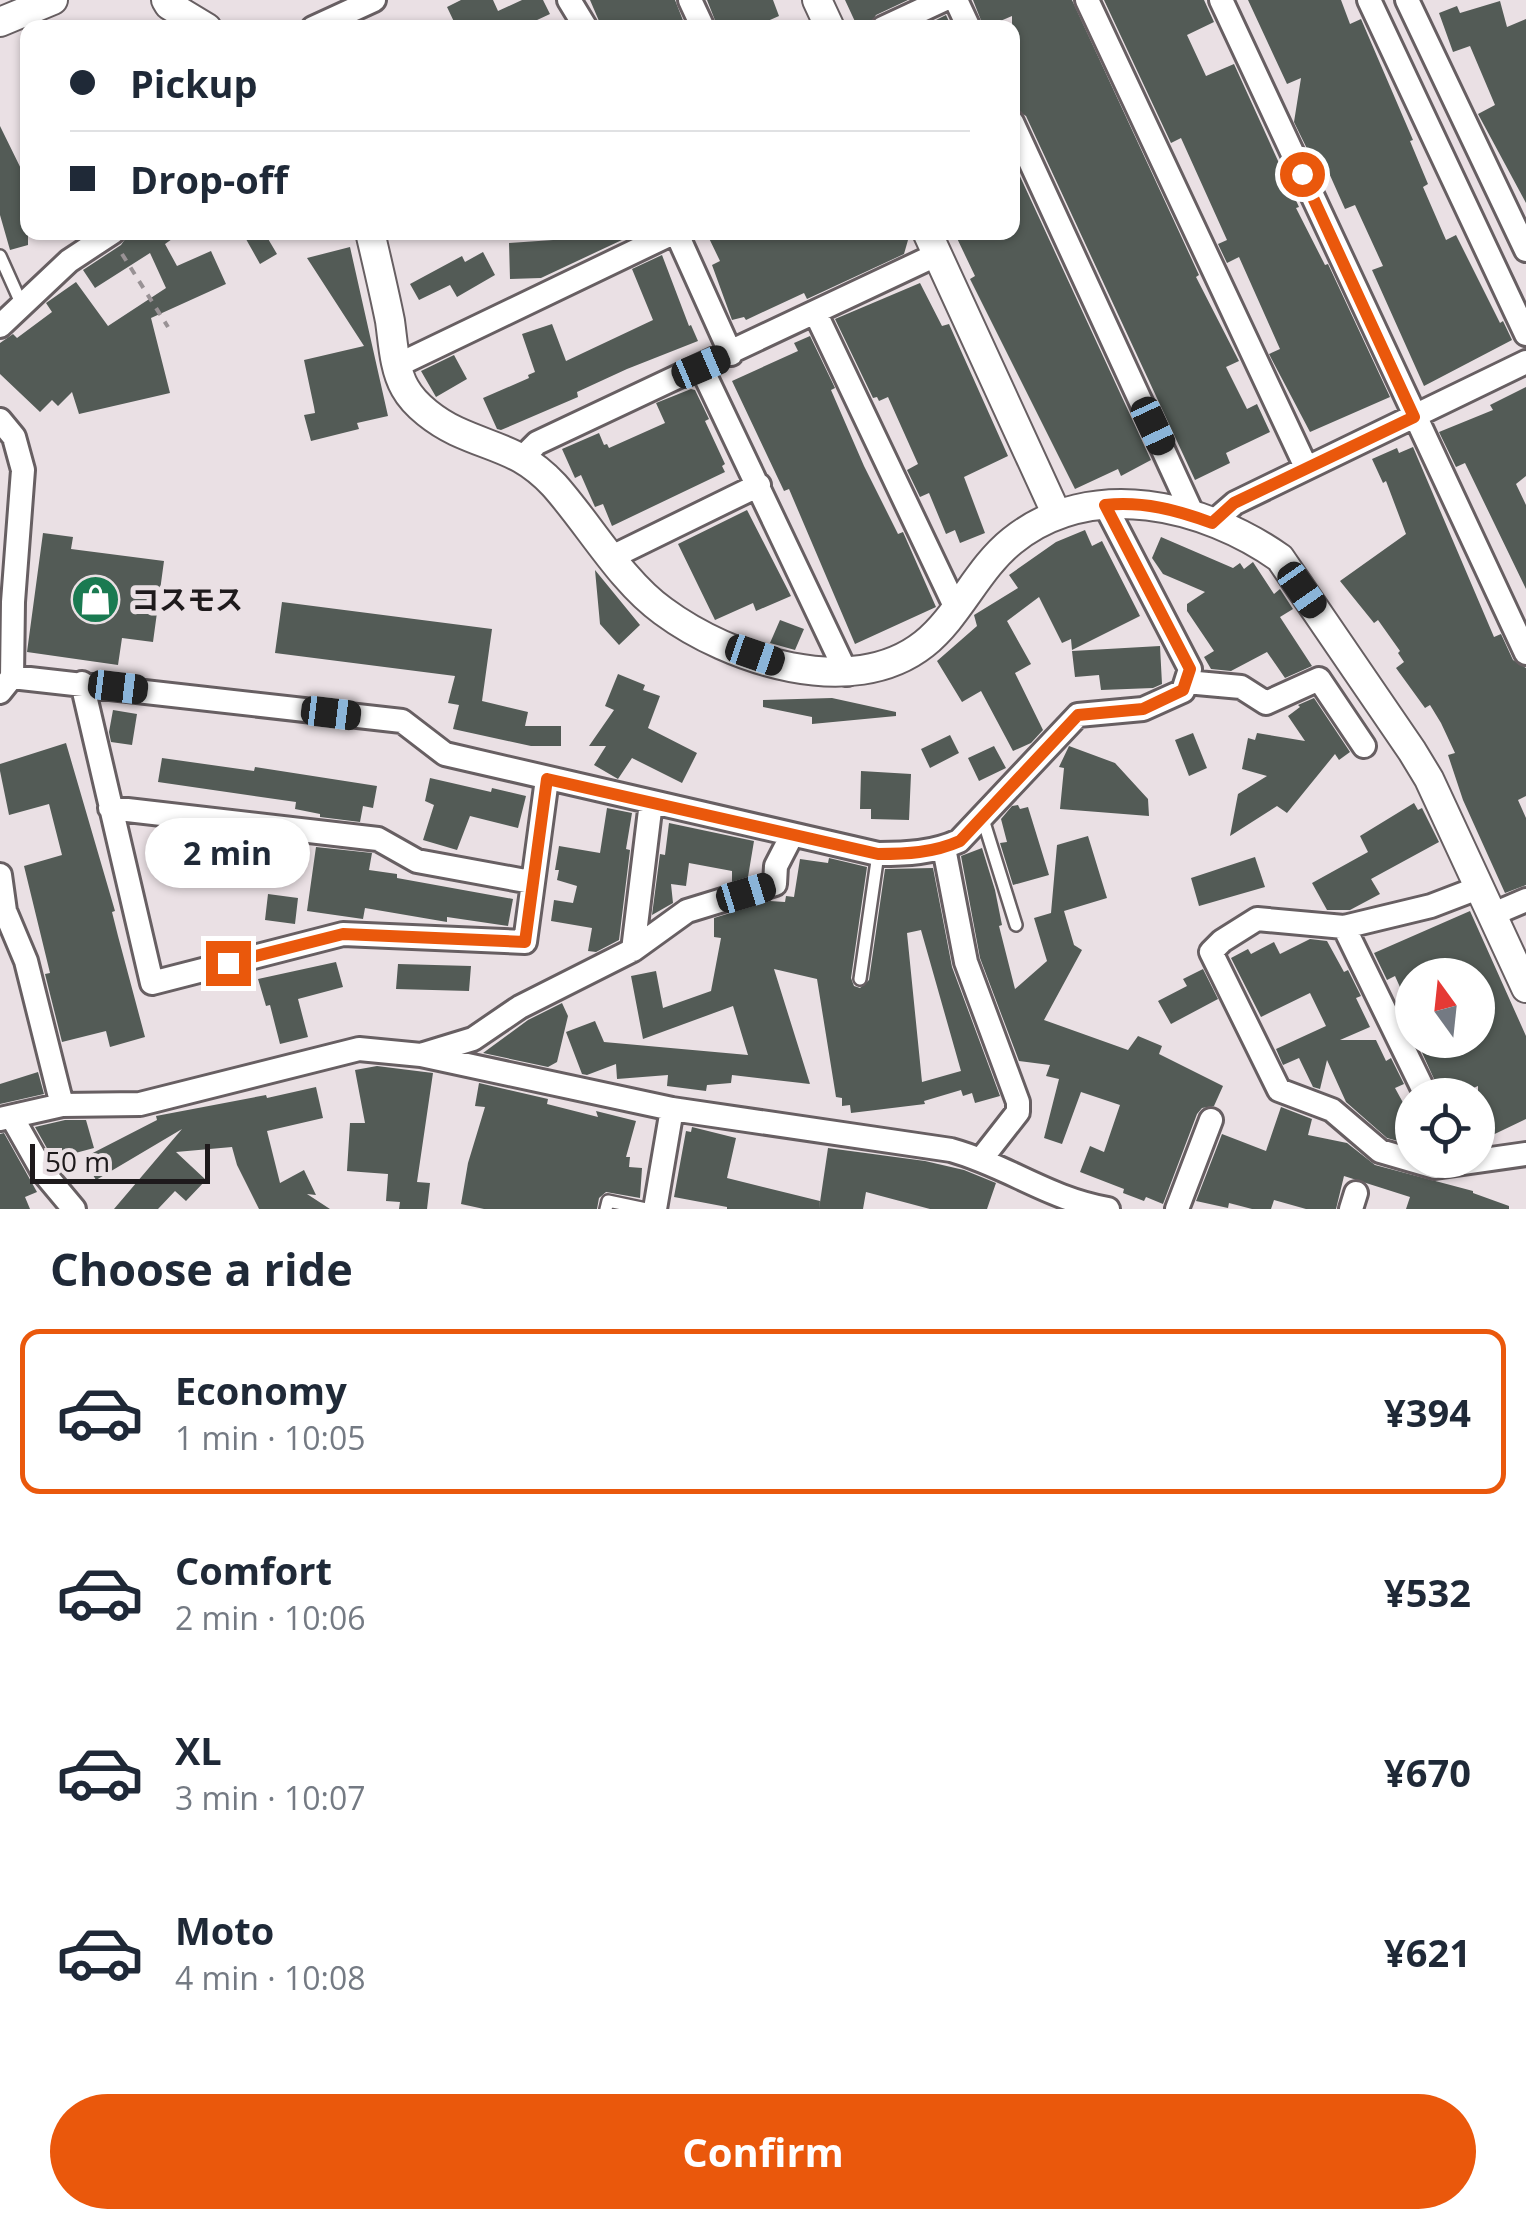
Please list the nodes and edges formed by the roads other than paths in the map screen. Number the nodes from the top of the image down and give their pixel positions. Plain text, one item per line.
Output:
1 (54, 0) edge
2 (166, 0) edge
3 (374, 0) edge
4 (943, 0) edge
5 (1087, 0) edge
6 (1221, 0) edge
7 (1370, 0) edge
8 (1407, 0) edge
9 (195, 20) edge
10 (330, 20) edge
11 (900, 20) edge
12 (0, 22) edge
13 (1020, 139) edge
14 (1517, 210) edge
15 (1477, 228) junction
16 (101, 240) edge
17 (372, 240) edge
18 (659, 240) edge
19 (680, 240) edge
20 (932, 243) edge
21 (1526, 250) edge
22 (0, 256) edge
23 (22, 305) junction
24 (816, 314) junction
25 (0, 326) edge
26 (1526, 334) edge
27 (730, 354) junction
28 (1526, 362) edge
29 (398, 365) junction
30 (701, 367) junction
31 (1414, 417) junction
32 (0, 420) edge
33 (523, 457) junction
34 (1306, 467) junction
35 (759, 485) junction
36 (1105, 505) junction
37 (1057, 515) junction
38 (1203, 520) junction
39 (612, 557) junction
40 (6, 602) edge
41 (956, 606) junction
42 (1526, 653) edge
43 (848, 674) junction
44 (1186, 682) junction
45 (82, 683) junction
46 (6, 684) edge
47 (1364, 746) dead end
48 (547, 779) junction
49 (651, 802) junction
50 (110, 808) junction
51 (982, 816) junction
52 (792, 835) junction
53 (944, 848) junction
54 (878, 854) junction
55 (0, 875) edge
56 (532, 882) junction
57 (1478, 888) junction
58 (1526, 900) edge
59 (1492, 915) junction
60 (1016, 925) dead end
61 (1344, 927) junction
62 (633, 950) junction
63 (860, 979) dead end
64 (1526, 988) edge
65 (421, 1055) junction
66 (1418, 1078) edge
67 (62, 1106) junction
68 (672, 1109) junction
69 (6, 1119) edge
70 (1211, 1120) dead end
71 (1526, 1154) edge
72 (1395, 1156) edge
73 (982, 1158) junction
74 (1495, 1158) edge
75 (1072, 1206) edge
76 (74, 1209) edge
77 (606, 1209) edge
78 (646, 1209) edge
79 (655, 1209) edge
80 (1108, 1209) edge
81 (1177, 1209) edge

1 - 12 street
2 - 9 street
3 - 10 street
4 - 11 street
5 - 34 street
6 - 31 street
7 - 15 street
8 - 14 street
13 - 38 street
14 - 15 street
14 - 21 street
15 - 26 street
16 - 23 street
17 - 29 street
18 - 29 street
19 - 27 street
20 - 24 street
20 - 37 street
22 - 23 lane
23 - 25 street
24 - 27 street
24 - 41 street
27 - 30 street
28 - 31 street
29 - 33 street
30 - 33 street
30 - 35 street
31 - 34 street
31 - 42 street
32 - 40 street
33 - 39 street
34 - 38 street
35 - 39 street
35 - 43 street
36 - 37 street
36 - 38 street
36 - 44 street
37 - 41 street
38 - 57 street
39 - 43 street
40 - 46 street
41 - 43 street
44 - 47 street
44 - 51 street
45 - 46 street
45 - 48 street
45 - 50 street
48 - 49 street
48 - 56 street
49 - 52 street
49 - 62 street
50 - 56 street
50 - 56 street
51 - 53 street
51 - 60 lane
52 - 54 street
52 - 62 street
53 - 54 street
53 - 73 street
54 - 63 lane
55 - 67 street
57 - 59 street
57 - 61 street
58 - 59 street
59 - 64 street
61 - 66 street
61 - 72 street
62 - 65 street
65 - 67 street
65 - 68 street
67 - 69 street
68 - 73 street
68 - 79 street
69 - 76 street
70 - 81 street
71 - 74 street
73 - 75 street
75 - 80 street
77 - 78 lane

